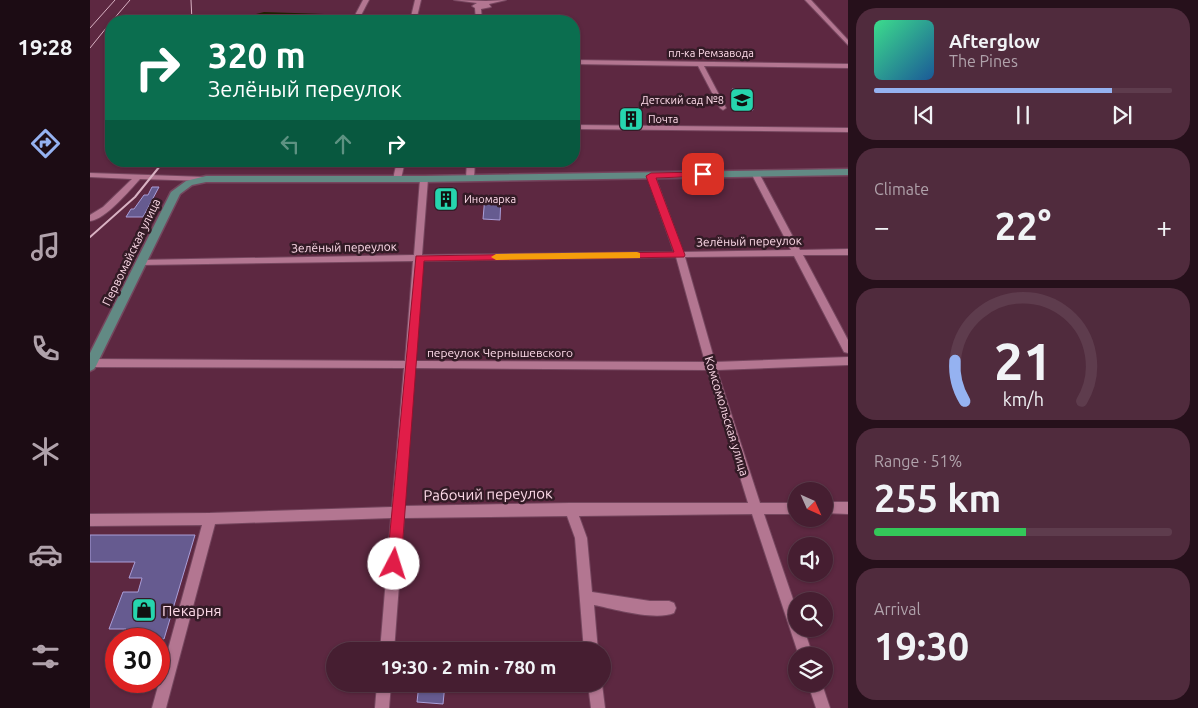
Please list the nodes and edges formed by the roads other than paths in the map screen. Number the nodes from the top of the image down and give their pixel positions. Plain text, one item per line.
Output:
1 (366, 0) edge
2 (418, 0) edge
3 (455, 0) edge
4 (504, 0) edge
5 (808, 0) edge
6 (482, 6) junction
7 (358, 15) edge
8 (414, 15) edge
9 (480, 15) edge
10 (848, 43) edge
11 (580, 62) edge
12 (700, 63) junction
13 (848, 66) edge
14 (722, 108) dead end
15 (580, 127) edge
16 (848, 130) edge
17 (400, 167) edge
18 (471, 167) edge
19 (848, 172) edge
20 (755, 173) junction
21 (90, 175) edge
22 (651, 176) junction
23 (137, 178) junction
24 (470, 178) junction
25 (206, 179) junction
26 (397, 179) junction
27 (424, 179) junction
28 (90, 218) edge
29 (848, 252) edge
30 (796, 253) junction
31 (680, 255) junction
32 (419, 258) junction
33 (141, 262) junction
34 (848, 349) edge
35 (848, 361) edge
36 (90, 364) edge
37 (411, 364) junction
38 (711, 366) junction
39 (788, 508) edge
40 (833, 508) edge
41 (848, 508) edge
42 (570, 509) junction
43 (756, 509) junction
44 (398, 512) junction
45 (210, 519) junction
46 (90, 520) edge
47 (585, 597) junction
48 (669, 608) dead end
49 (387, 642) edge
50 (591, 642) edge
51 (803, 647) edge
52 (383, 692) edge
53 (596, 692) edge
54 (818, 692) edge
55 (159, 708) edge
56 (382, 708) edge
57 (598, 708) edge
58 (823, 708) edge

1 - 7 street
2 - 8 street
3 - 6 street
4 - 6 street
5 - 10 street
6 - 9 street
11 - 12 street, пл-ка Ремзавода
12 - 13 street, пл-ка Ремзавода
12 - 14 street
15 - 16 street
17 - 26 street
18 - 24 street
19 - 20 main road
20 - 22 main road
20 - 30 street
21 - 23 street
22 - 24 main road
22 - 31 street, Комсомольская улица
23 - 25 street
23 - 28 street
24 - 27 main road
25 - 26 main road
25 - 33 main road, Первомайская улица
26 - 27 main road
27 - 32 street
29 - 30 street, Зелёный переулок
30 - 31 street, Зелёный переулок
30 - 34 street
31 - 32 street, Зелёный переулок
31 - 38 street, Комсомольская улица
32 - 33 street, Зелёный переулок
32 - 37 street
33 - 36 main road, Первомайская улица
35 - 38 street, переулок Чернышевского
36 - 37 street, переулок Чернышевского
37 - 38 street, переулок Чернышевского
37 - 44 street
38 - 43 street, Комсомольская улица
39 - 43 street, Рабочий переулок
40 - 41 street
42 - 43 street, Рабочий переулок
42 - 44 street, Рабочий переулок
42 - 47 street
43 - 51 street, Комсомольская улица
44 - 45 street, Рабочий переулок
44 - 49 street
45 - 46 street, Рабочий переулок
45 - 55 street
47 - 48 street
47 - 50 street
52 - 56 street
53 - 57 street
54 - 58 street

